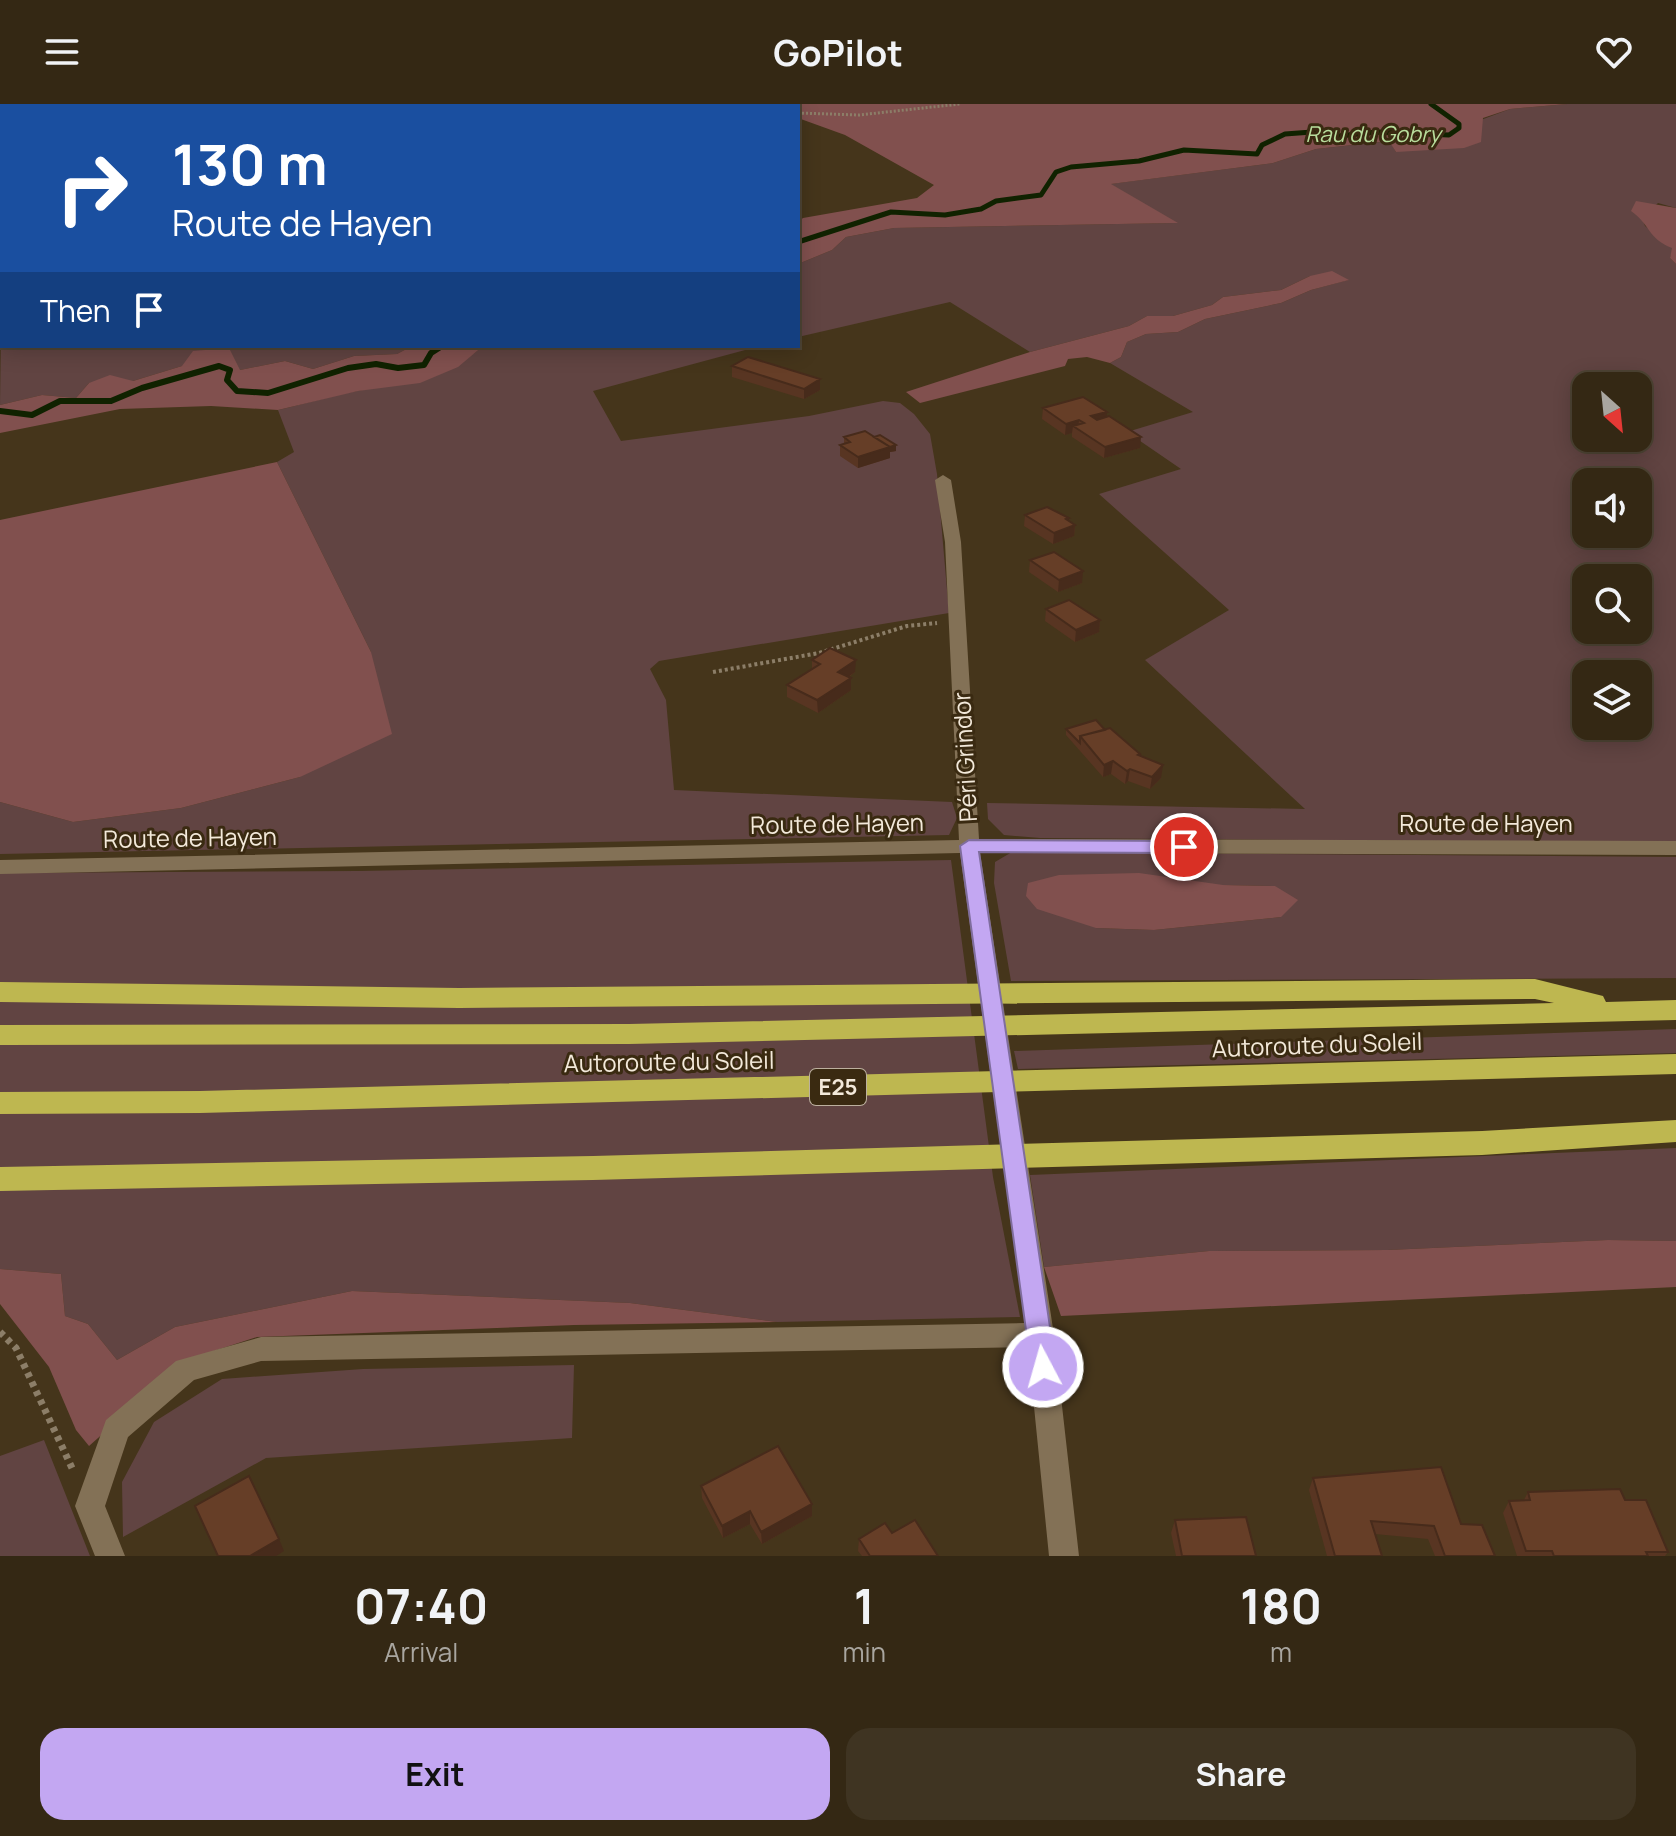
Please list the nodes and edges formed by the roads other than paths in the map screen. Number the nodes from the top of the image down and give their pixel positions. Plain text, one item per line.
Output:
1 (943, 480) dead end
2 (969, 846) junction
3 (1676, 848) edge
4 (0, 867) edge
5 (0, 992) edge
6 (1676, 1010) edge
7 (1626, 1011) junction
8 (0, 1035) edge
9 (1676, 1064) edge
10 (0, 1103) edge
11 (1676, 1131) edge
12 (0, 1179) edge
13 (1040, 1335) junction
14 (110, 1556) edge
15 (1064, 1556) edge

1 - 2 street, Péri Grindor
2 - 3 street, Route de Hayen
2 - 4 street, Route de Hayen
2 - 13 street, Péri Grindor
5 - 7 highway
6 - 7 highway, Autoroute du Soleil
7 - 8 highway, Autoroute du Soleil
9 - 10 highway, Autoroute du Soleil / E25
11 - 12 highway
13 - 14 street
13 - 15 street, Péri Grindor

